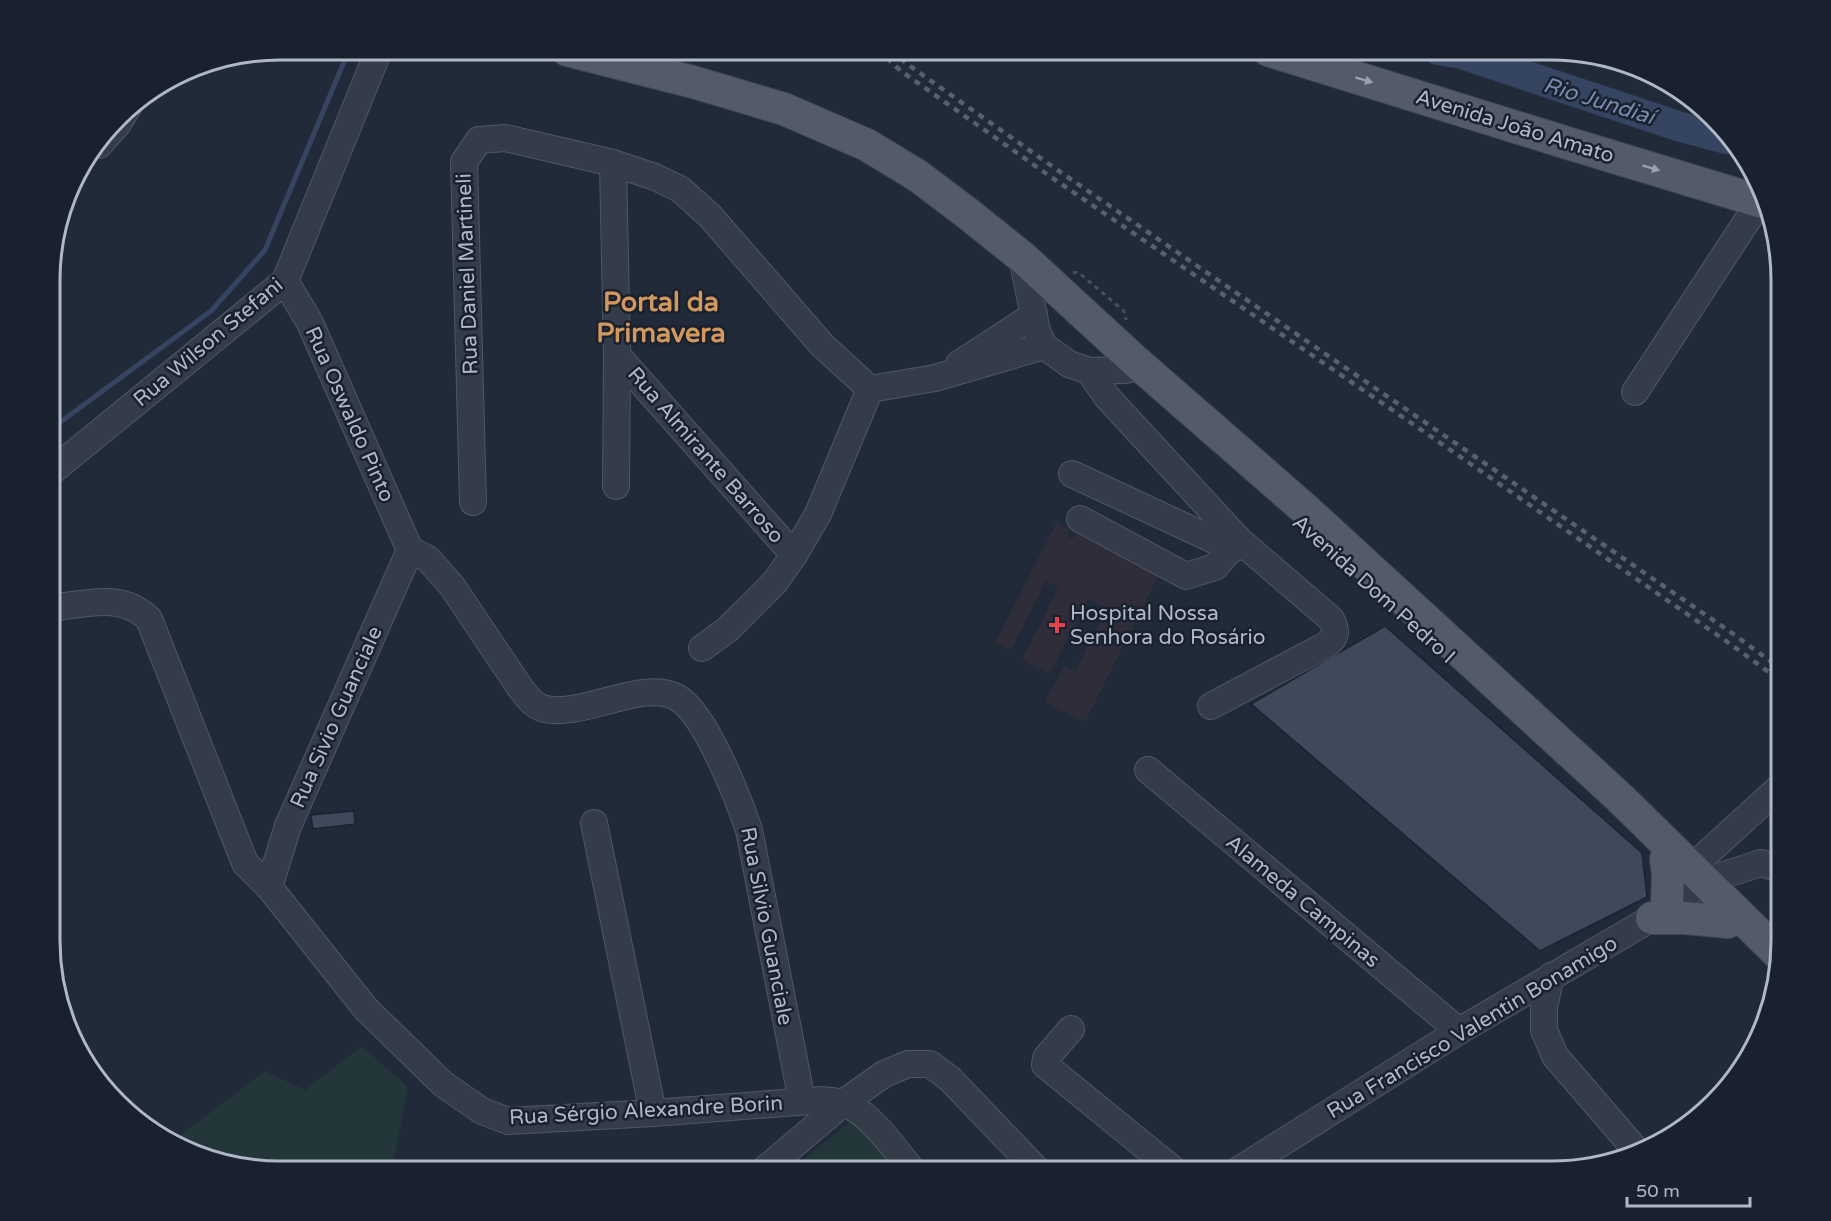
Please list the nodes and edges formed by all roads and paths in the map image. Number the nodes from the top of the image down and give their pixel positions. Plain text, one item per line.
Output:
1 (375, 60) edge
2 (606, 60) edge
3 (1300, 60) edge
4 (613, 163) junction
5 (1755, 199) edge
6 (1758, 206) edge
7 (967, 213) junction
8 (1022, 257) junction
9 (285, 280) junction
10 (1032, 304) junction
11 (1044, 346) junction
12 (617, 355) junction
13 (1133, 368) junction
14 (1089, 371) junction
15 (935, 378) junction
16 (870, 389) junction
17 (1635, 392) dead end
18 (60, 465) edge
19 (1072, 474) dead end
20 (616, 486) dead end
21 (473, 502) dead end
22 (1080, 519) dead end
23 (1236, 545) junction
24 (410, 550) junction
25 (794, 555) junction
26 (60, 607) edge
27 (702, 648) dead end
28 (1211, 706) dead end
29 (1148, 770) dead end
30 (1771, 796) edge
31 (594, 823) dead end
32 (1771, 866) edge
33 (1689, 874) junction
34 (269, 887) junction
35 (1660, 913) junction
36 (1728, 922) junction
37 (1771, 947) edge
38 (1770, 962) edge
39 (1551, 976) junction
40 (1071, 1029) dead end
41 (1459, 1031) junction
42 (802, 1101) junction
43 (843, 1103) junction
44 (652, 1113) junction
45 (1632, 1145) edge
46 (775, 1161) edge
47 (904, 1161) edge
48 (1028, 1161) edge
49 (1163, 1161) edge
50 (1254, 1161) edge

1 - 9 street, Rua Wilson Stefani
2 - 7 main road, Avenida Dom Pedro I
3 -> 5 main road, Avenida João Amato
4 - 12 street
4 - 16 street, Rua Daniel Martineli
4 - 21 street, Rua Daniel Martineli
6 - 17 street
7 - 8 main road, Avenida Dom Pedro I
7 - 10 main road, Avenida Dom Pedro I
8 - 10 street
8 - 13 main road, Avenida Dom Pedro I
9 - 18 street, Rua Wilson Stefani
9 - 24 street, Rua Oswaldo Pinto
10 - 11 street
10 - 13 main road, Avenida Dom Pedro I
10 - 15 street
11 - 14 street
11 - 15 street
12 - 20 street
12 - 25 street, Rua Almirante Barroso
13 - 14 street
13 - 33 main road, Avenida Dom Pedro I
14 - 23 street
15 - 16 street
16 - 25 street
19 - 23 street
22 - 23 street
23 - 28 street
24 - 34 street, Rua Sivio Guanciale
24 - 42 street, Rua Silvio Guanciale
25 - 27 street
26 - 34 street, Rua Sérgio Alexandre Borin
29 - 41 street, Alameda Campinas
30 - 33 street
31 - 44 street
32 - 33 street
33 - 35 main road
33 - 36 main road, Avenida Dom Pedro I
33 - 37 main road, Avenida Dom Pedro I
34 - 44 street, Rua Sérgio Alexandre Borin
35 - 36 main road
35 - 39 street, Rua Francisco Valentin Bonamigo
36 - 38 main road, Avenida Dom Pedro I
39 - 41 street, Rua Francisco Valentin Bonamigo
39 - 45 street
40 - 49 street
41 - 50 street, Rua Francisco Valentin Bonamigo
42 - 43 street
42 - 44 street, Rua Sérgio Alexandre Borin
43 - 46 street
43 - 47 street
43 - 48 street

